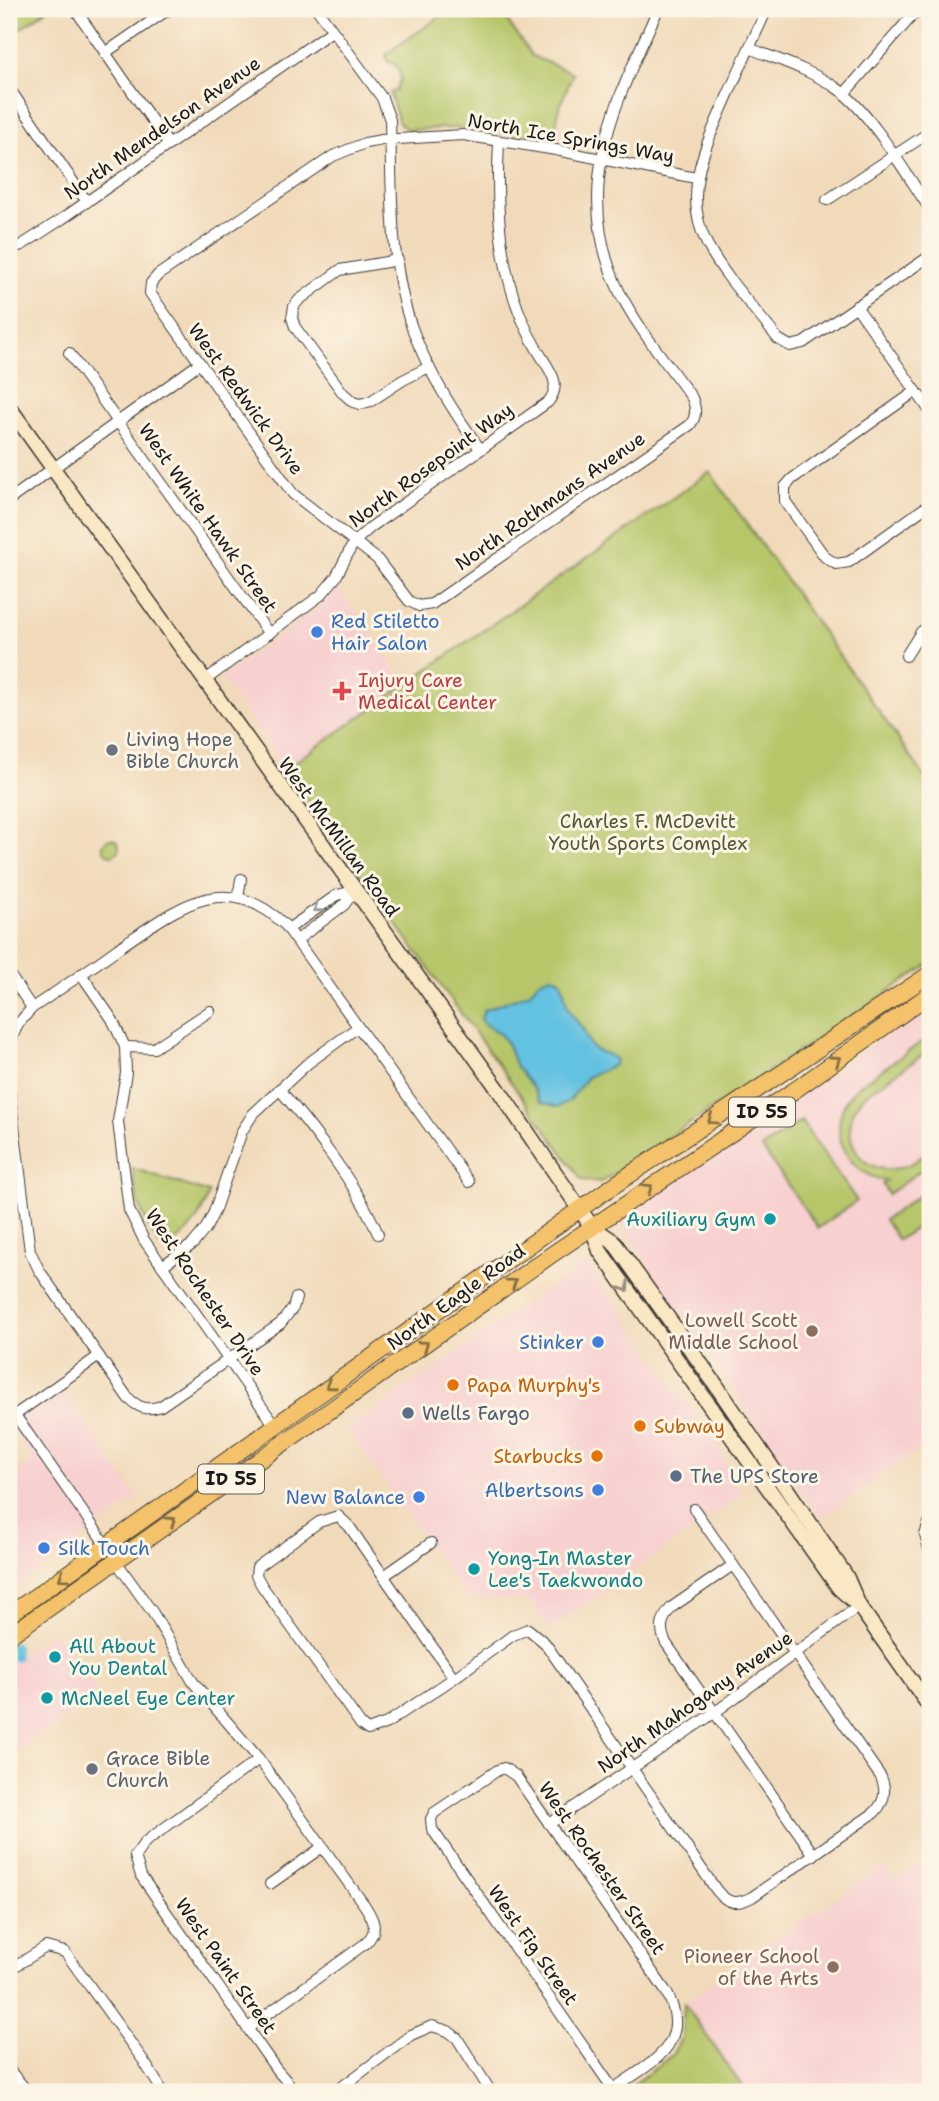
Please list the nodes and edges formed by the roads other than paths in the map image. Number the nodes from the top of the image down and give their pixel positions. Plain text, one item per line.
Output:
1 (75, 9) edge
2 (169, 9) edge
3 (317, 9) edge
4 (658, 9) edge
5 (767, 9) edge
6 (918, 9) edge
7 (332, 31) junction
8 (749, 48) junction
9 (105, 52) junction
10 (9, 88) edge
11 (844, 94) junction
12 (930, 132) edge
13 (390, 140) junction
14 (499, 141) junction
15 (169, 145) junction
16 (894, 158) junction
17 (601, 160) junction
18 (696, 178) junction
19 (827, 200) dead end
20 (87, 201) junction
21 (930, 209) edge
22 (9, 249) edge
23 (930, 256) edge
24 (398, 260) junction
25 (150, 286) joint
26 (856, 306) junction
27 (69, 353) dead end
28 (200, 363) junction
29 (429, 367) junction
30 (916, 391) junction
31 (9, 407) edge
32 (930, 411) edge
33 (118, 421) junction
34 (480, 449) junction
35 (54, 470) junction
36 (9, 500) edge
37 (928, 509) edge
38 (354, 542) junction
39 (419, 606) joint
40 (930, 625) edge
41 (269, 634) junction
42 (906, 656) dead end
43 (204, 681) junction
44 (241, 879) dead end
45 (354, 891) junction
46 (238, 898) junction
47 (288, 929) junction
48 (297, 940) junction
49 (9, 974) edge
50 (81, 974) junction
51 (930, 974) edge
52 (930, 994) edge
53 (32, 1008) junction
54 (210, 1011) dead end
55 (358, 1027) junction
56 (9, 1045) edge
57 (125, 1047) junction
58 (9, 1087) edge
59 (279, 1089) junction
60 (9, 1094) edge
61 (469, 1182) dead end
62 (580, 1210) junction
63 (592, 1227) junction
64 (378, 1234) dead end
65 (162, 1266) junction
66 (296, 1298) dead end
67 (99, 1356) junction
68 (228, 1360) junction
69 (12, 1417) edge
70 (276, 1427) junction
71 (694, 1509) dead end
72 (803, 1514) junction
73 (929, 1522) edge
74 (134, 1526) junction
75 (431, 1543) dead end
76 (106, 1545) junction
77 (930, 1553) edge
78 (115, 1560) junction
79 (733, 1565) junction
80 (384, 1576) junction
81 (89, 1579) junction
82 (835, 1583) junction
83 (859, 1606) junction
84 (9, 1615) edge
85 (9, 1636) edge
86 (795, 1655) junction
87 (454, 1678) junction
88 (930, 1707) edge
89 (714, 1713) junction
90 (259, 1759) junction
91 (632, 1768) junction
92 (431, 1819) joint
93 (549, 1824) junction
94 (321, 1847) junction
95 (814, 1855) junction
96 (270, 1884) dead end
97 (9, 1970) edge
98 (248, 2028) junction
99 (9, 2070) edge
100 (611, 2091) edge
101 (28, 2092) edge
102 (163, 2092) edge
103 (296, 2092) edge
104 (335, 2092) edge
105 (491, 2092) edge

1 - 9 street
2 - 9 street
3 - 7 street
4 - 17 street
5 - 8 street
6 - 11 street
7 - 13 street
7 - 15 street, North Mendelson Avenue
8 - 11 street
8 - 18 street
9 - 15 street
10 - 20 street
11 - 16 street
12 - 16 street
13 - 14 street, North Ice Springs Way
13 - 24 street
13 - 25 street, North Ice Springs Way
14 - 17 street, North Ice Springs Way
14 - 34 street, North Rosepoint Way
15 - 20 street, North Mendelson Avenue
16 - 19 street
16 - 21 street
17 - 18 street, North Ice Springs Way
17 - 39 street, North Rothmans Avenue
18 - 26 street
20 - 22 street, North Mendelson Avenue
23 - 26 street
24 - 29 street
24 - 29 street
25 - 28 street, West Redwick Drive
26 - 30 street
27 - 33 street, West White Hawk Street
28 - 33 street
28 - 38 street, West Redwick Drive
29 - 34 street
30 - 32 street
30 - 37 street
31 - 35 main road, West McMillan Road
33 - 35 street
33 - 41 street, West White Hawk Street
34 - 38 street, North Rosepoint Way
35 - 36 street
35 - 43 main road, West McMillan Road
38 - 39 street, West Redwick Drive
38 - 41 street, North Rosepoint Way
40 - 42 street
41 - 43 street, North Rosepoint Way
43 - 45 main road, West McMillan Road
44 - 46 street
45 -> 47 street
45 - 48 street
45 - 62 main road, West McMillan Road
46 - 47 street
46 - 50 street
47 - 48 street
48 - 55 street
49 - 53 street
50 - 53 street
50 - 57 street, West Rochester Drive
51 -> 62 highway, North Eagle Road / ID 55
63 -> 52 highway, North Eagle Road / ID 55
53 - 56 street
54 - 57 street
55 - 59 street
55 - 61 street
57 - 65 street, West Rochester Drive
58 - 60 street
59 - 64 street
59 - 65 street
60 - 67 street
62 - 63 main road, West McMillan Road
62 -> 70 highway, North Eagle Road / ID 55
63 - 72 main road, West McMillan Road
78 -> 63 highway, North Eagle Road / ID 55
63 -> 82 main road, West McMillan Road
65 - 68 street, West Rochester Drive
66 - 68 street
67 - 68 street
67 - 69 street
68 - 70 street, West Rochester Drive
69 - 76 street
70 - 74 highway, North Eagle Road / ID 55
71 - 79 street
72 - 82 main road
72 - 83 main road, West McMillan Road
73 - 77 street
74 - 76 highway, North Eagle Road / ID 55
74 - 78 highway
75 - 80 street
76 - 81 highway
76 -> 84 highway, North Eagle Road / ID 55
78 - 81 highway, North Eagle Road / ID 55
78 - 90 street
79 - 86 street
79 - 89 street
80 - 87 street
80 - 87 street
81 - 85 highway, North Eagle Road / ID 55
82 - 83 main road, West McMillan Road
83 - 86 street, North Mahogany Avenue
83 - 88 main road, West McMillan Road
86 - 89 street, North Mahogany Avenue
86 - 95 street
87 - 91 street
89 - 91 street, North Mahogany Avenue
89 - 95 street
90 - 94 street
90 - 98 street, West Paint Street
91 - 93 street, North Mahogany Avenue
91 - 95 street
92 - 93 street, West Rochester Street
92 - 100 street, West Fig Street
93 - 100 street, West Rochester Street
94 - 96 street
94 - 98 street
97 - 102 street
98 - 103 street, West Paint Street
99 - 101 street
104 - 105 street

